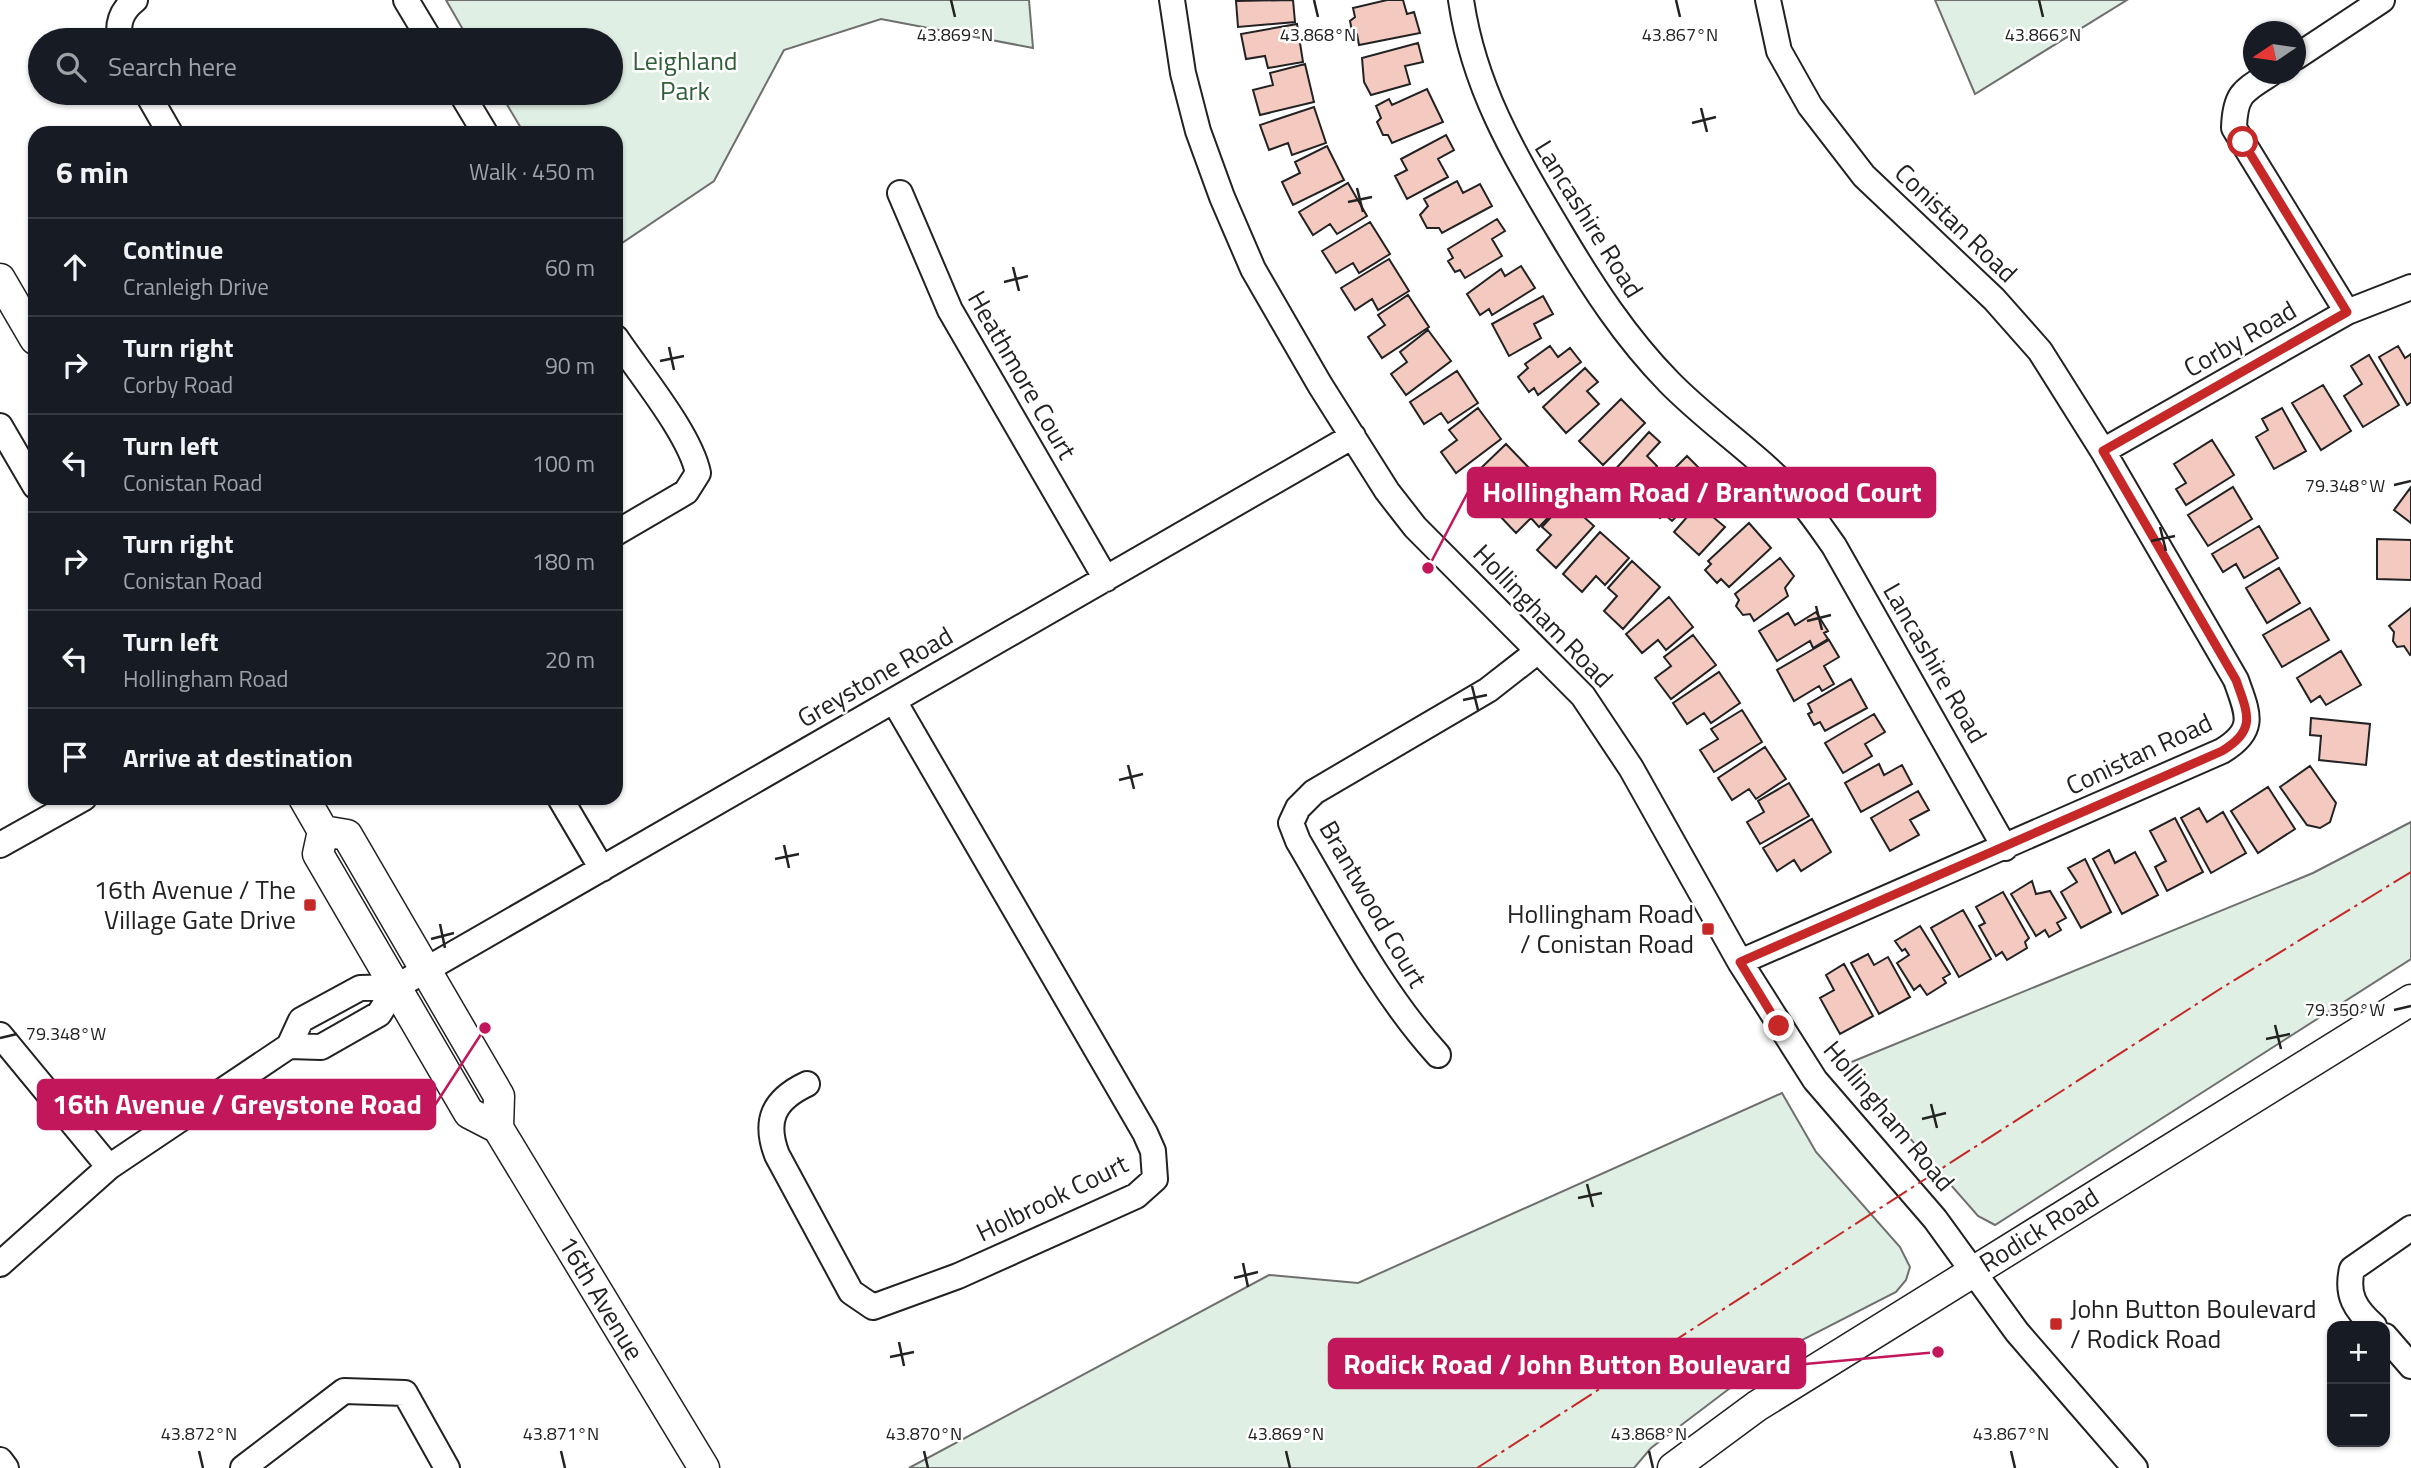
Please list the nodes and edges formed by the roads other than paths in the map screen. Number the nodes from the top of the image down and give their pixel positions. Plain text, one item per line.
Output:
1 (135, 0) edge
2 (406, 0) edge
3 (1172, 0) edge
4 (1461, 0) edge
5 (1769, 0) edge
6 (2382, 0) edge
7 (118, 28) edge
8 (423, 28) edge
9 (2306, 50) edge
10 (2254, 84) edge
11 (154, 105) edge
12 (468, 105) edge
13 (166, 126) edge
14 (481, 126) edge
15 (900, 193) dead end
16 (0, 279) edge
17 (2411, 287) edge
18 (2347, 312) junction
19 (28, 326) edge
20 (623, 348) edge
21 (0, 426) edge
22 (1353, 436) junction
23 (2103, 451) junction
24 (28, 474) edge
25 (623, 529) edge
26 (1106, 579) junction
27 (1538, 651) junction
28 (894, 701) junction
29 (71, 805) edge
30 (308, 805) edge
31 (564, 805) edge
32 (323, 831) junction
33 (0, 845) edge
34 (2005, 848) junction
35 (603, 869) junction
36 (1740, 962) junction
37 (427, 970) junction
38 (396, 987) junction
39 (2411, 1000) edge
40 (0, 1035) edge
41 (289, 1046) junction
42 (1438, 1055) dead end
43 (807, 1084) dead end
44 (498, 1128) junction
45 (109, 1167) junction
46 (2411, 1228) edge
47 (0, 1264) edge
48 (1973, 1271) junction
49 (2370, 1321) edge
50 (2390, 1342) edge
51 (2411, 1366) edge
52 (0, 1460) edge
53 (6, 1468) edge
54 (243, 1468) edge
55 (447, 1468) edge
56 (704, 1468) edge
57 (1673, 1468) edge
58 (2135, 1468) edge

1 - 7 street
2 - 8 street
3 - 22 street, Hollingham Road
4 - 34 street, Lancashire Road
5 - 23 street, Conistan Road
6 - 9 street
10 - 18 street
11 - 13 street
12 - 14 street
15 - 26 street, Heathmore Court
16 - 19 main road
17 - 18 street, Corby Road
18 - 23 street, Corby Road
20 - 25 street
21 - 24 street
22 - 26 street, Greystone Road
22 - 27 street, Hollingham Road
23 - 34 street, Conistan Road
26 - 28 street, Greystone Road
27 - 36 street, Hollingham Road
27 - 42 street, Brantwood Court
28 - 35 street, Greystone Road
28 - 43 street, Holbrook Court
29 - 33 street
30 - 32 main road
31 - 35 street
32 - 37 main road
32 - 38 main road
34 - 36 street, Conistan Road
35 - 37 street, Greystone Road
36 - 48 street, Hollingham Road
37 - 38 street, Greystone Road
37 - 44 main road
38 - 41 street
38 - 41 street
38 - 44 main road
39 - 48 main road, Rodick Road
40 - 45 street
41 - 45 street
44 - 56 main road, 16th Avenue
45 - 47 street
46 - 49 street
48 - 57 main road, Rodick Road
48 - 58 street, Hollingham Road
50 - 51 street
52 - 53 street
54 - 55 street

